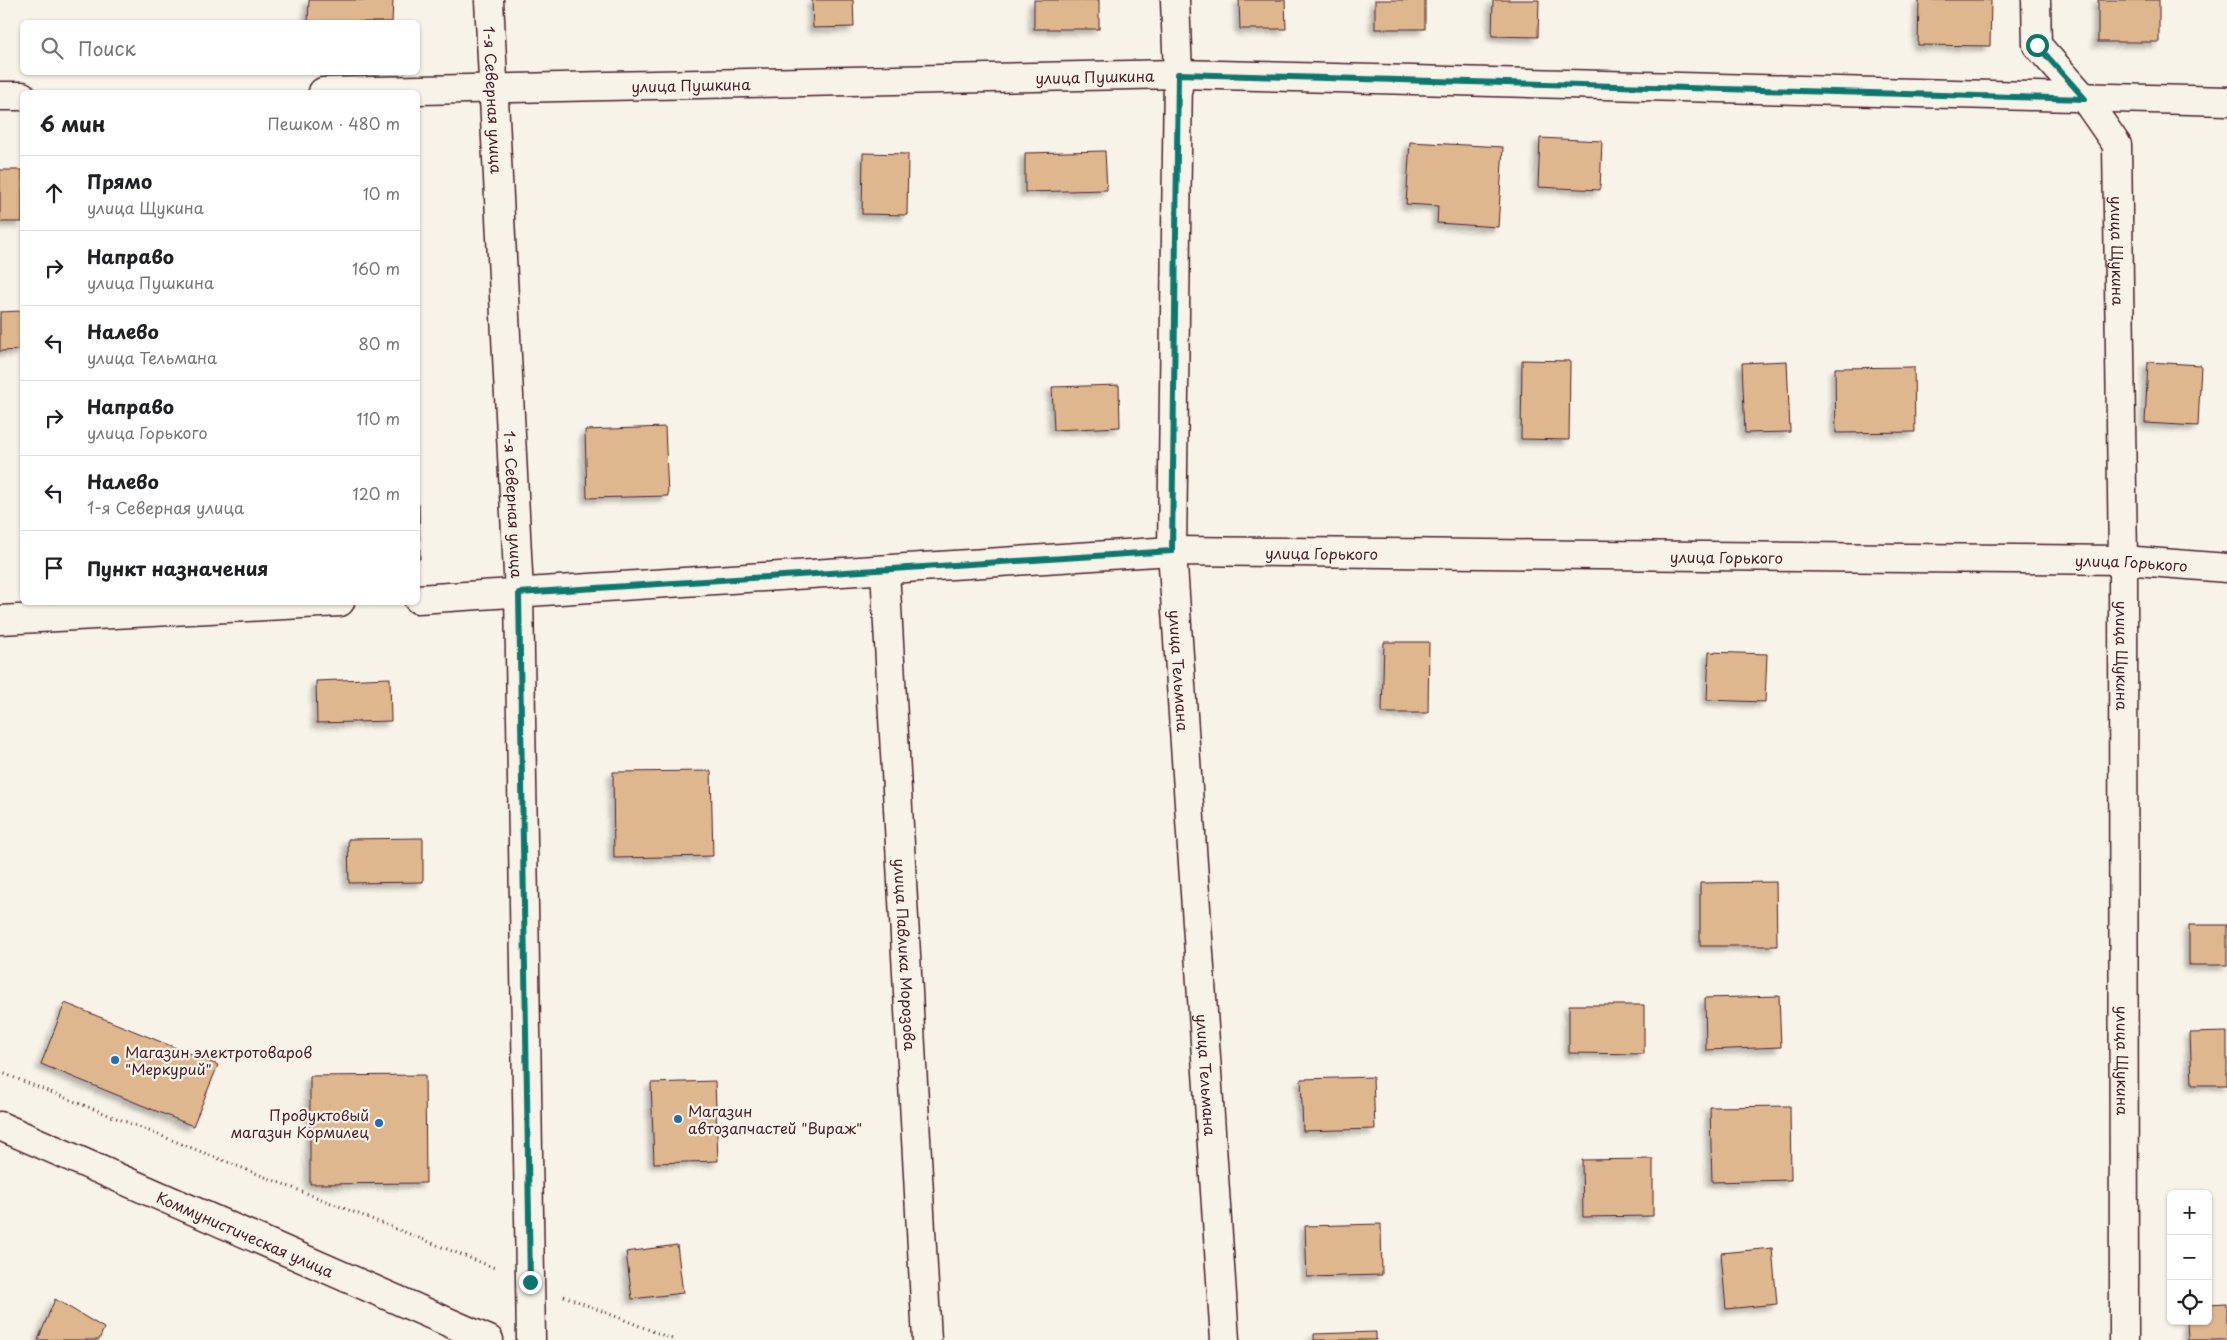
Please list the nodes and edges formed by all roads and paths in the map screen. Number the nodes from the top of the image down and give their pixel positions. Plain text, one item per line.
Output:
1 (489, 0) edge
2 (1174, 0) edge
3 (2036, 0) edge
4 (1178, 74) junction
5 (492, 90) junction
6 (420, 91) edge
7 (0, 96) edge
8 (20, 96) edge
9 (2085, 99) junction
10 (2227, 101) edge
11 (1172, 551) junction
12 (2123, 560) junction
13 (2227, 568) edge
14 (885, 570) junction
15 (519, 593) junction
16 (420, 598) edge
17 (283, 605) edge
18 (0, 620) edge
19 (0, 1072) edge
20 (0, 1126) edge
21 (530, 1282) junction
22 (490, 1340) edge
23 (531, 1340) edge
24 (675, 1340) edge
25 (927, 1340) edge
26 (1225, 1340) edge
27 (2124, 1340) edge

1 - 5 street, 1-я Северная улица
2 - 4 street, улица Тельмана
3 - 9 street, улица Щукина
4 - 5 street, улица Пушкина
4 - 9 street, улица Пушкина
4 - 11 street, улица Тельмана
5 - 6 street, улица Пушкина
5 - 15 street, 1-я Северная улица
7 - 8 street
9 - 10 street, улица Пушкина
9 - 12 street, улица Щукина
11 - 12 street, улица Горького
11 - 14 street, улица Горького
11 - 26 street, улица Тельмана
12 - 13 street, улица Горького
12 - 27 street, улица Щукина
14 - 15 street, улица Горького
14 - 25 street, улица Павлика Морозова
15 - 16 street, улица Горького
15 - 21 street, 1-я Северная улица
17 - 18 street
19 - 21 path
20 - 22 street, Коммунистическая улица
21 - 23 street, 1-я Северная улица
21 - 24 path

